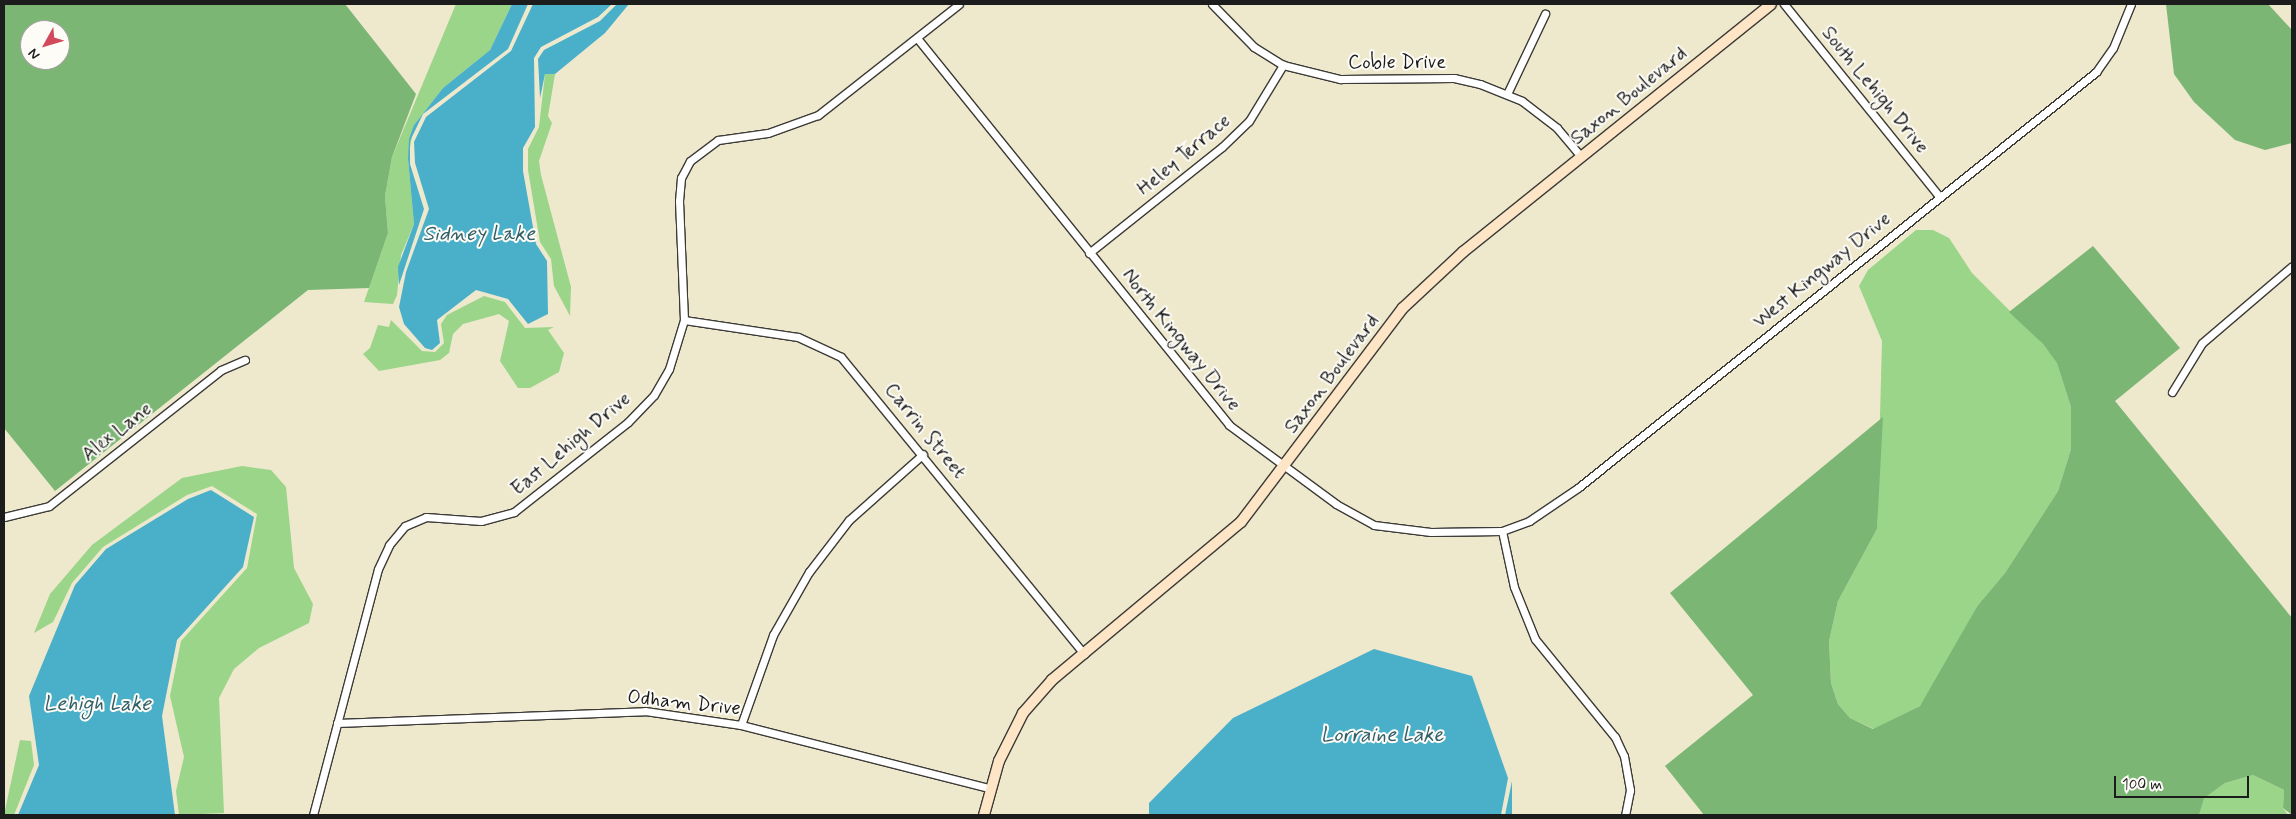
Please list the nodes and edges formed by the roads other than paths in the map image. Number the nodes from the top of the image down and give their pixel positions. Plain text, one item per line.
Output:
1 (960, 4) edge
2 (1212, 4) edge
3 (1771, 4) edge
4 (1784, 4) edge
5 (2131, 4) edge
6 (1546, 14) dead end
7 (917, 38) junction
8 (1283, 66) junction
9 (1506, 94) junction
10 (1581, 157) junction
11 (1940, 197) junction
12 (1089, 253) junction
13 (2292, 266) edge
14 (684, 320) junction
15 (245, 360) dead end
16 (2172, 392) dead end
17 (923, 454) junction
18 (1285, 466) junction
19 (4, 518) edge
20 (1502, 531) junction
21 (1084, 654) junction
22 (337, 723) junction
23 (740, 724) junction
24 (989, 788) junction
25 (313, 815) edge
26 (984, 815) edge
27 (1625, 815) edge

1 - 7 street, East Lehigh Drive
2 - 8 street, Coble Drive
3 - 10 main road, Saxon Boulevard
4 - 11 street, South Lehigh Drive
5 - 11 street, West Kingway Drive
6 - 9 street
7 - 12 street, North Kingway Drive
7 - 14 street, East Lehigh Drive
8 - 9 street, Coble Drive
8 - 12 street, Heley Terrace
9 - 10 street, Coble Drive
10 - 18 main road, Saxon Boulevard
11 - 20 street, West Kingway Drive
12 - 18 street, North Kingway Drive
13 - 16 street
14 - 17 street, Carrin Street
14 - 22 street, East Lehigh Drive
15 - 19 street, Alex Lane
17 - 21 street, Carrin Street
17 - 23 street
18 - 20 street, North Kingway Drive
18 - 21 main road, Saxon Boulevard
20 - 27 street
21 - 24 main road, Saxon Boulevard
22 - 23 street, Odham Drive
22 - 25 street, East Lehigh Drive
23 - 24 street, Odham Drive
24 - 26 main road, Saxon Boulevard

